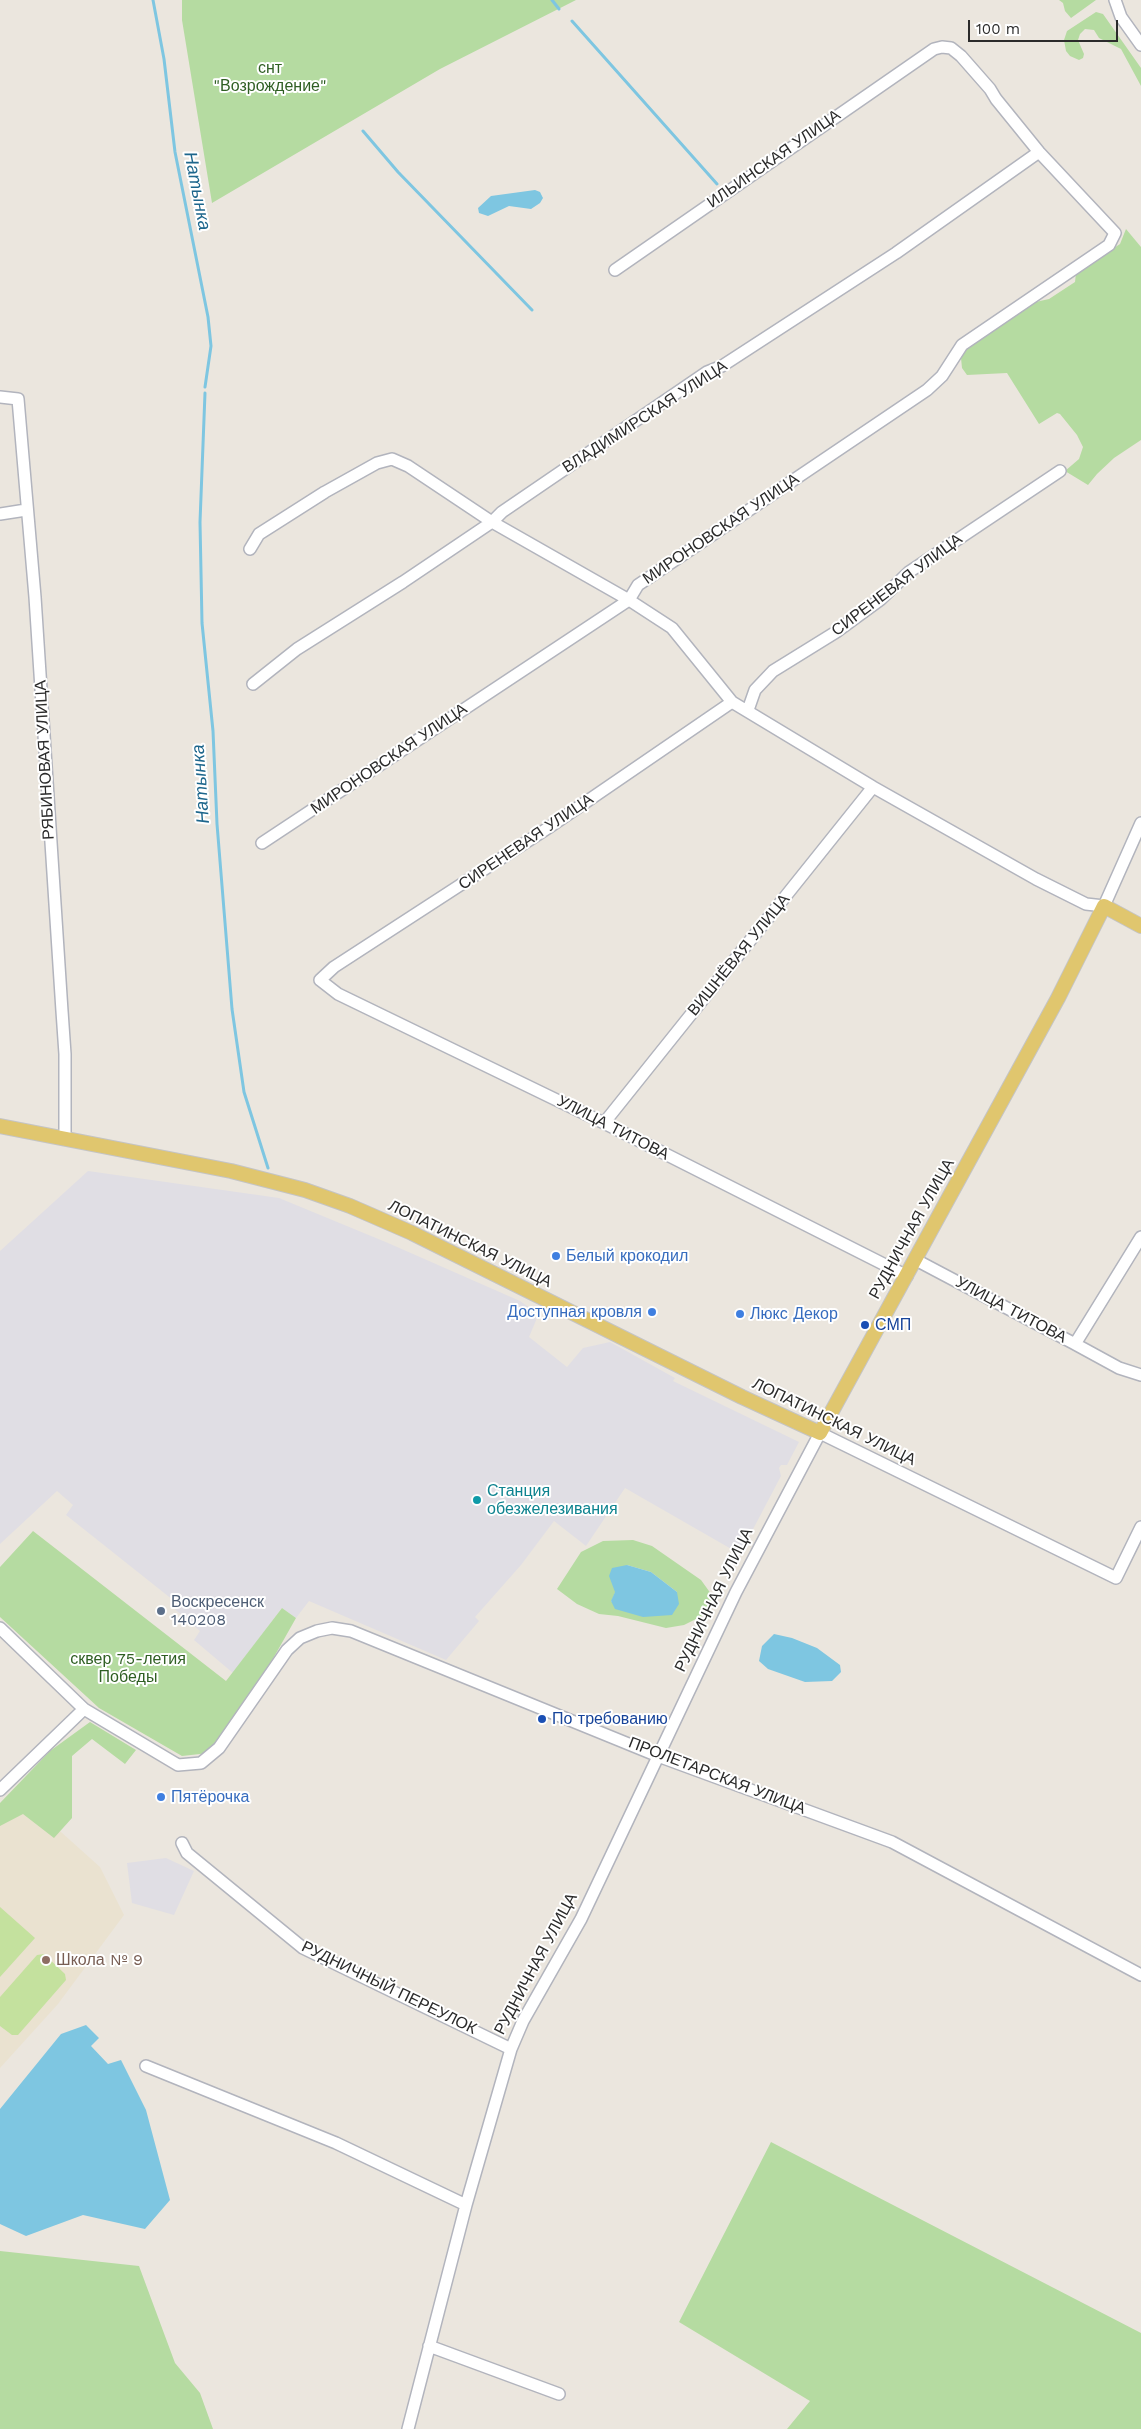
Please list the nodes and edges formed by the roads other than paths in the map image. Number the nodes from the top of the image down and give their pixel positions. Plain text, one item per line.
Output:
1 (1115, 0) edge
2 (1141, 46) edge
3 (1039, 152) junction
4 (615, 270) dead end
5 (0, 397) edge
6 (1060, 471) dead end
7 (26, 510) junction
8 (0, 514) edge
9 (492, 522) junction
10 (250, 548) dead end
11 (629, 600) junction
12 (253, 684) dead end
13 (732, 702) junction
14 (748, 710) junction
15 (873, 787) junction
16 (1141, 824) edge
17 (262, 843) dead end
18 (1104, 906) junction
19 (1141, 926) edge
20 (320, 980) joint
21 (604, 1123) junction
22 (0, 1126) edge
23 (65, 1138) junction
24 (1141, 1237) edge
25 (916, 1260) junction
26 (907, 1276) junction
27 (1075, 1344) junction
28 (1141, 1375) edge
29 (820, 1434) junction
30 (1141, 1527) edge
31 (0, 1628) edge
32 (84, 1708) junction
33 (658, 1756) junction
34 (0, 1790) edge
35 (182, 1842) dead end
36 (1141, 1975) edge
37 (511, 2049) junction
38 (146, 2066) dead end
39 (466, 2205) junction
40 (429, 2346) junction
41 (559, 2394) dead end
42 (408, 2429) edge

1 - 2 street
3 - 4 street, ИЛЬИНСКАЯ УЛИЦА
3 - 9 street, ВЛАДИМИРСКАЯ УЛИЦА
3 - 11 street, МИРОНОВСКАЯ УЛИЦА
5 - 7 street, РЯБИНОВАЯ УЛИЦА
6 - 14 street, СИРЕНЕВАЯ УЛИЦА
7 - 8 street
7 - 23 street, РЯБИНОВАЯ УЛИЦА
9 - 10 street
9 - 11 street
9 - 12 street, ВЛАДИМИРСКАЯ УЛИЦА
11 - 13 street
11 - 17 street, МИРОНОВСКАЯ УЛИЦА
13 - 14 street
13 - 20 street, СИРЕНЕВАЯ УЛИЦА
14 - 15 street
15 - 18 street
15 - 21 street, ВИШНЁВАЯ УЛИЦА
16 - 18 street, РУДНИЧНАЯ УЛИЦА
18 - 19 main road
18 - 25 main road, РУДНИЧНАЯ УЛИЦА
20 - 21 street, УЛИЦА ТИТОВА
21 - 26 street, УЛИЦА ТИТОВА
22 - 23 main road, ЛОПАТИНСКАЯ УЛИЦА
23 - 29 main road, ЛОПАТИНСКАЯ УЛИЦА
24 - 27 street, УЛИЦА ТИТОВА
25 - 26 main road, РУДНИЧНАЯ УЛИЦА
25 - 27 street, УЛИЦА ТИТОВА
26 - 29 main road, РУДНИЧНАЯ УЛИЦА
27 - 28 street
29 - 30 street, ЛОПАТИНСКАЯ УЛИЦА
29 - 33 street, РУДНИЧНАЯ УЛИЦА
31 - 32 street, ПРОЛЕТАРСКАЯ УЛИЦА
32 - 33 street, ПРОЛЕТАРСКАЯ УЛИЦА
32 - 34 street
33 - 36 street, ПРОЛЕТАРСКАЯ УЛИЦА
33 - 37 street, РУДНИЧНАЯ УЛИЦА
35 - 37 street, РУДНИЧНЫЙ ПЕРЕУЛОК
37 - 39 street, РУДНИЧНАЯ УЛИЦА
38 - 39 street
39 - 40 street, РУДНИЧНАЯ УЛИЦА
40 - 41 street
40 - 42 street, РУДНИЧНАЯ УЛИЦА

